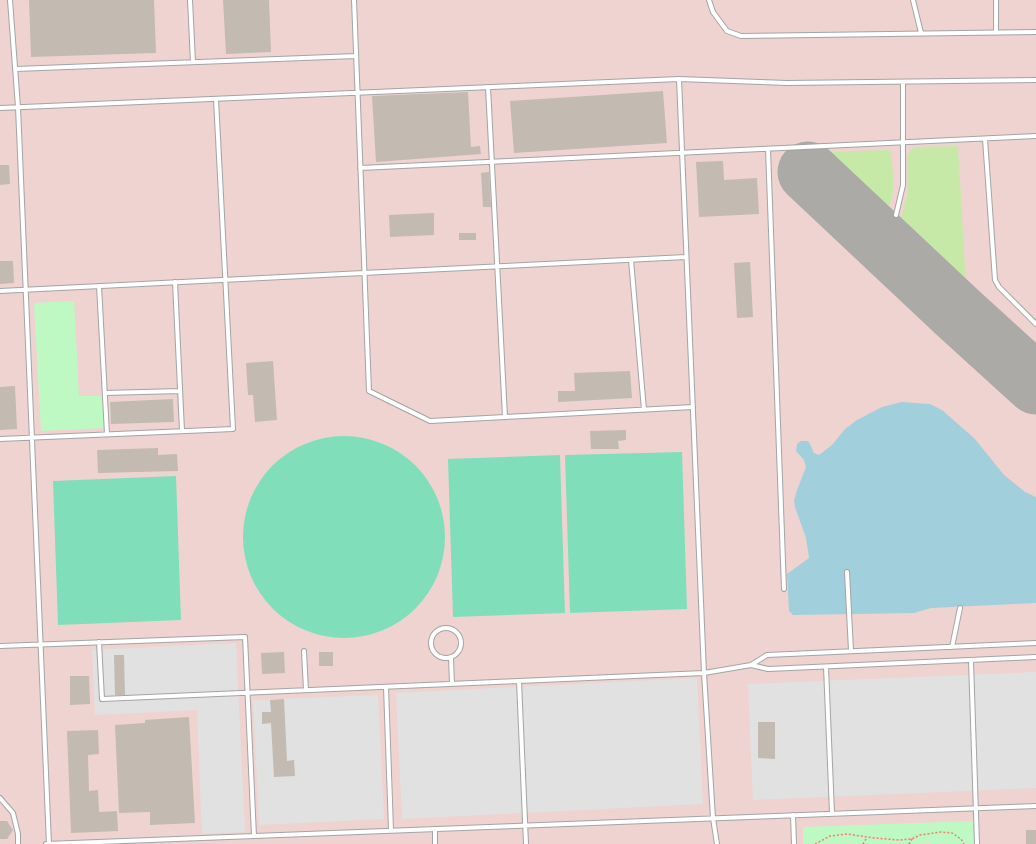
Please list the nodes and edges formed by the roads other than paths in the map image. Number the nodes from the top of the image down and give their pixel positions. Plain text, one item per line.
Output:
1 (10, 0) edge
2 (190, 0) edge
3 (354, 0) edge
4 (709, 0) edge
5 (913, 0) edge
6 (996, 0) edge
7 (996, 32) junction
8 (1036, 32) edge
9 (921, 33) junction
10 (356, 56) junction
11 (193, 62) junction
12 (15, 69) junction
13 (679, 79) junction
14 (1036, 80) edge
15 (903, 82) junction
16 (488, 87) junction
17 (358, 93) junction
18 (216, 99) junction
19 (18, 107) junction
20 (0, 108) edge
21 (1036, 136) edge
22 (985, 139) junction
23 (903, 142) junction
24 (768, 149) junction
25 (682, 153) junction
26 (492, 162) junction
27 (360, 168) junction
28 (896, 215) dead end
29 (686, 257) junction
30 (631, 260) junction
31 (497, 266) junction
32 (364, 273) junction
33 (225, 280) junction
34 (176, 282) junction
35 (99, 286) junction
36 (26, 290) junction
37 (0, 291) edge
38 (1036, 324) edge
39 (180, 390) junction
40 (105, 393) junction
41 (693, 407) junction
42 (644, 410) junction
43 (504, 417) junction
44 (182, 431) junction
45 (107, 434) junction
46 (32, 438) junction
47 (0, 439) edge
48 (847, 572) dead end
49 (784, 589) dead end
50 (960, 608) dead end
51 (99, 642) junction
52 (1036, 643) edge
53 (41, 645) junction
54 (0, 646) edge
55 (952, 647) junction
56 (304, 651) dead end
57 (851, 652) junction
58 (1036, 657) edge
59 (451, 658) junction
60 (971, 660) junction
61 (751, 665) junction
62 (826, 667) junction
63 (704, 673) junction
64 (519, 681) junction
65 (452, 684) junction
66 (386, 686) junction
67 (306, 690) junction
68 (247, 693) junction
69 (0, 798) edge
70 (1036, 806) edge
71 (976, 808) junction
72 (832, 813) junction
73 (793, 815) junction
74 (713, 818) junction
75 (525, 825) junction
76 (435, 829) junction
77 (391, 830) junction
78 (254, 836) junction
79 (18, 844) edge
80 (48, 844) edge
81 (435, 844) edge
82 (526, 844) edge
83 (717, 844) edge
84 (794, 844) edge
85 (977, 844) edge

1 - 12 lane
2 - 11 lane
3 - 10 lane
4 - 9 lane
5 - 9 lane
6 - 7 lane
7 - 8 lane
7 - 9 lane
10 - 11 lane
10 - 17 lane
11 - 12 lane
12 - 19 lane
13 - 15 lane
13 - 16 lane
13 - 25 lane
14 - 15 lane
15 - 23 lane
16 - 17 lane
16 - 26 lane
17 - 18 lane
17 - 27 lane
18 - 19 lane
18 - 33 lane
19 - 20 lane
19 - 36 lane
21 - 22 lane
22 - 23 lane
22 - 38 lane
23 - 24 lane
23 - 28 lane
24 - 25 lane
24 - 49 lane
25 - 26 lane
25 - 29 lane
26 - 27 lane
26 - 31 lane
27 - 32 lane
29 - 30 lane
29 - 41 lane
30 - 31 lane
30 - 42 lane
31 - 32 lane
31 - 43 lane
32 - 33 lane
32 - 43 lane
33 - 34 lane
33 - 44 lane
34 - 35 lane
34 - 39 lane
35 - 36 lane
35 - 40 lane
36 - 37 lane
36 - 46 lane
39 - 40 lane
39 - 44 lane
40 - 45 lane
41 - 42 lane
41 - 63 lane
42 - 43 lane
44 - 45 lane
45 - 46 lane
46 - 47 lane
46 - 53 lane
48 - 57 lane
50 - 55 lane
51 - 53 lane
51 - 68 lane
51 - 68 lane
52 - 55 lane
53 - 54 lane
53 - 80 lane
55 - 57 lane
56 - 67 lane
57 - 61 lane
58 - 60 lane
59 - 59 lane
59 - 65 lane
60 - 62 lane
60 - 71 lane
61 - 62 lane
61 - 63 lane
62 - 72 lane
63 - 64 lane
63 - 74 lane
64 - 65 lane
64 - 75 lane
65 - 66 lane
66 - 67 lane
66 - 77 lane
67 - 68 lane
68 - 78 lane
69 - 79 lane
70 - 71 lane
71 - 72 lane
71 - 85 lane
72 - 73 lane
73 - 74 lane
73 - 84 lane
74 - 75 lane
74 - 83 lane
75 - 76 lane
75 - 82 lane
76 - 77 lane
76 - 81 lane
77 - 78 lane
78 - 80 lane

